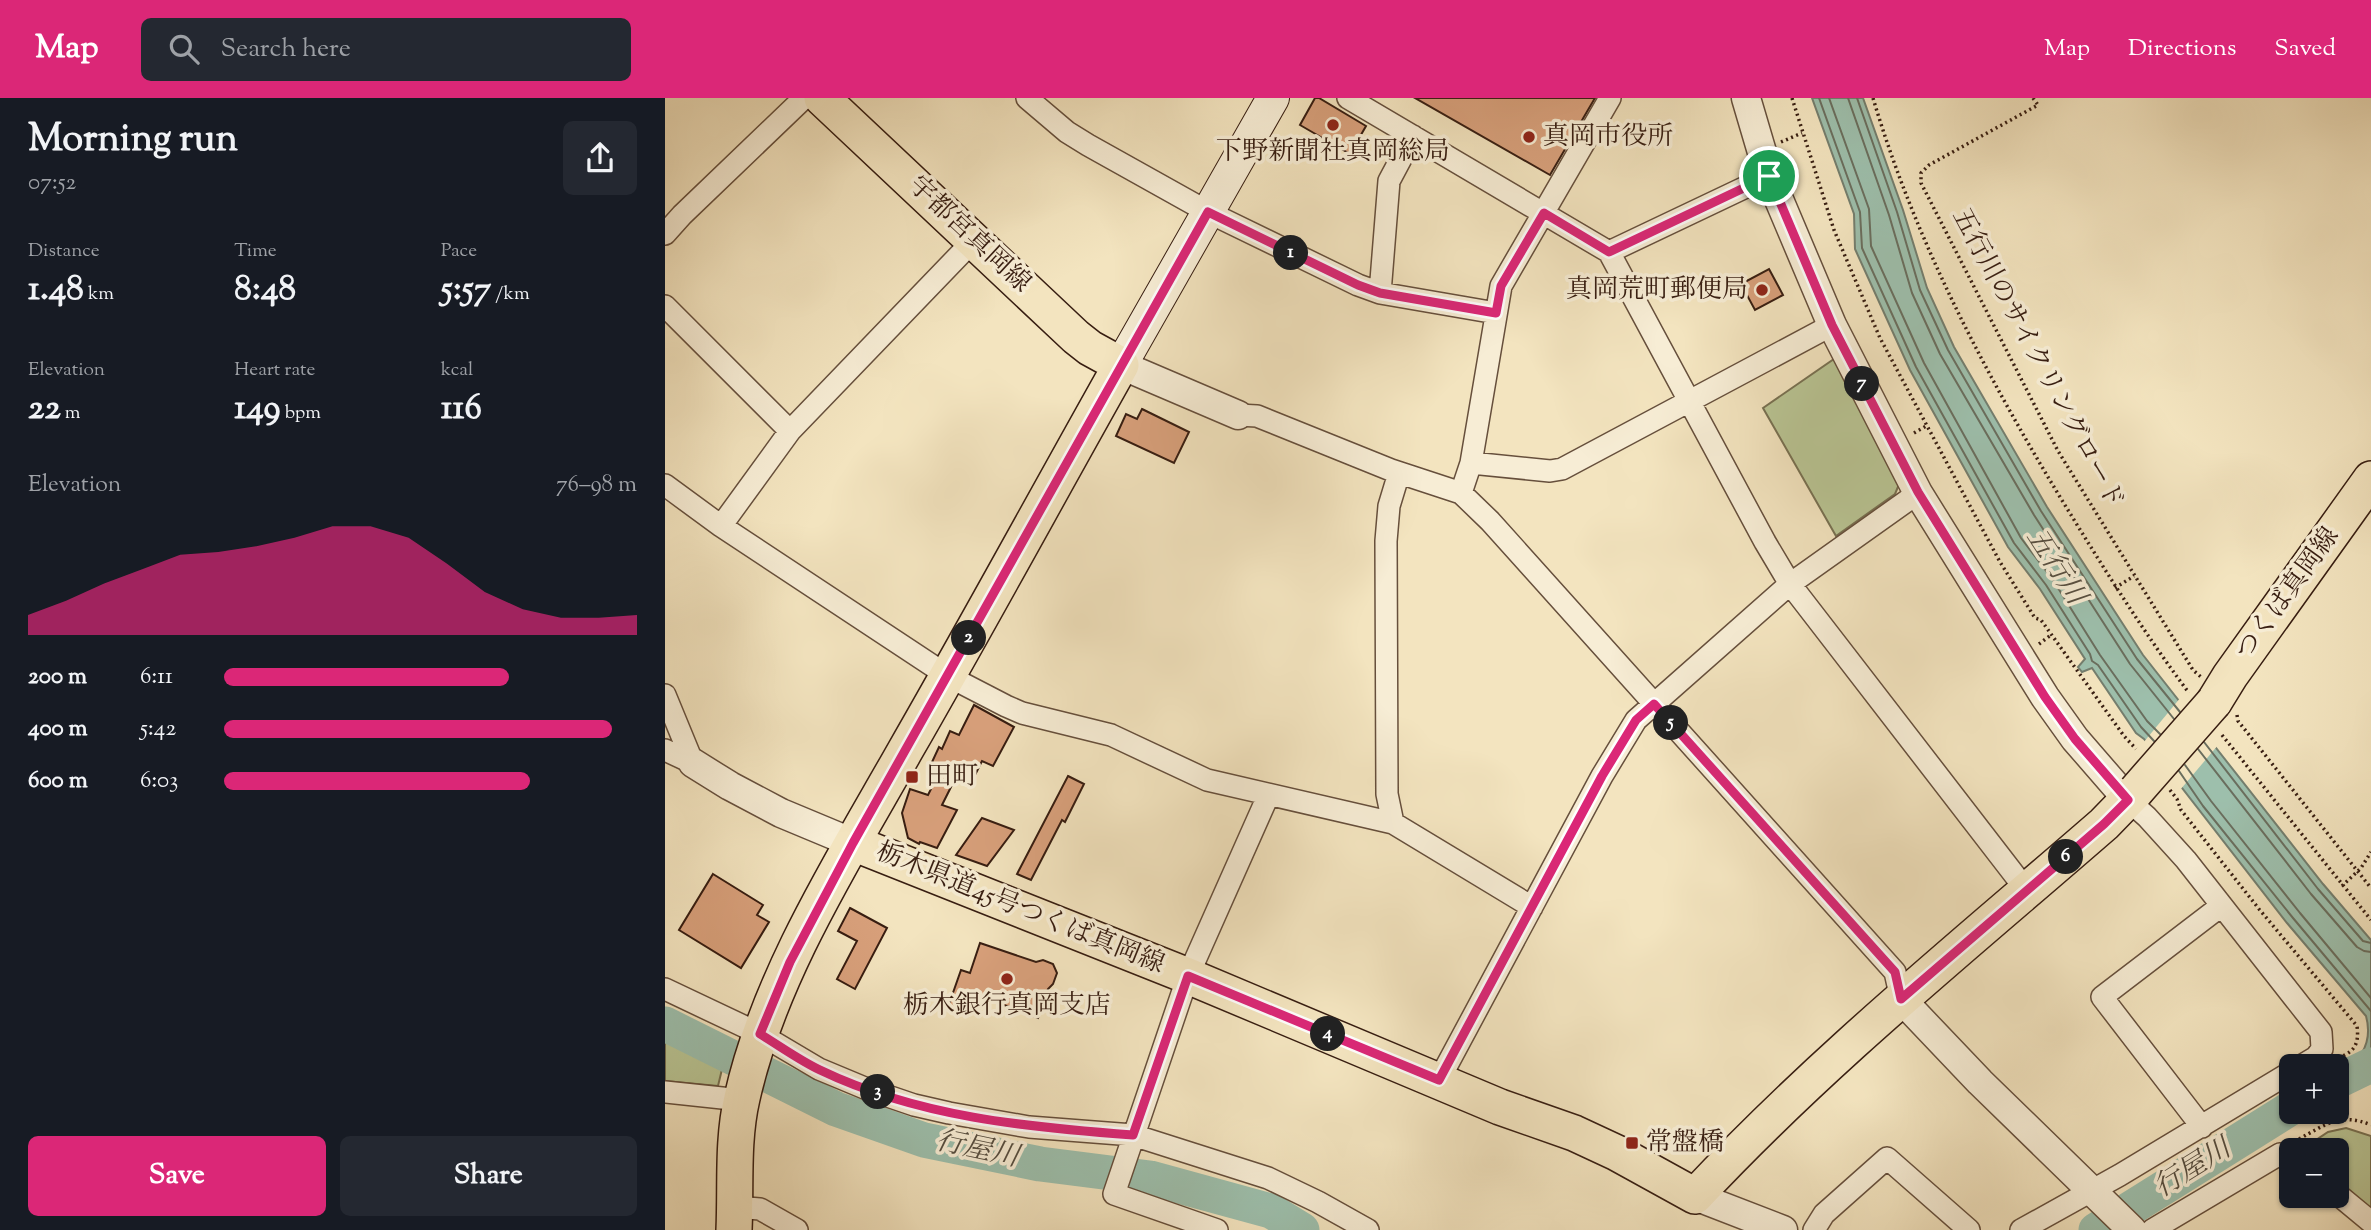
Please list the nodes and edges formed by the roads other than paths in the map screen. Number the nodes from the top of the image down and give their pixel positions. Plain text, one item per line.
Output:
1 (804, 98) edge
2 (822, 98) edge
3 (1027, 98) edge
4 (1273, 98) edge
5 (1348, 98) edge
6 (1610, 98) edge
7 (1746, 98) edge
8 (1413, 136) junction
9 (1769, 176) junction
10 (1208, 212) junction
11 (1544, 213) junction
12 (665, 234) edge
13 (974, 240) junction
14 (1609, 252) junction
15 (1380, 293) junction
16 (665, 306) edge
17 (1496, 313) junction
18 (1832, 325) junction
19 (1121, 365) junction
20 (1690, 402) junction
21 (1238, 415) joint
22 (790, 431) junction
23 (1472, 463) junction
24 (1399, 473) junction
25 (665, 485) edge
26 (1918, 492) junction
27 (1461, 493) junction
28 (2366, 496) edge
29 (721, 526) junction
30 (1790, 584) junction
31 (948, 676) junction
32 (665, 695) edge
33 (1654, 704) junction
34 (665, 750) edge
35 (694, 763) junction
36 (2144, 793) junction
37 (1268, 796) junction
38 (1393, 823) junction
39 (853, 843) junction
40 (2027, 891) junction
41 (2221, 906) junction
42 (1532, 907) junction
43 (1188, 976) junction
44 (665, 989) edge
45 (1901, 999) junction
46 (2318, 1054) edge
47 (751, 1065) junction
48 (2279, 1079) edge
49 (1439, 1080) junction
50 (665, 1092) edge
51 (2202, 1126) junction
52 (1132, 1139) junction
53 (2279, 1155) edge
54 (1695, 1196) junction
55 (2095, 1196) junction
56 (2349, 1204) edge
57 (734, 1219) edge
58 (2371, 1222) edge
59 (797, 1230) edge
60 (1217, 1230) edge
61 (1368, 1230) edge
62 (1783, 1230) edge
63 (1814, 1230) edge
64 (1969, 1230) edge
65 (2021, 1230) edge
66 (2132, 1230) edge
67 (2153, 1230) edge

1 - 12 street
2 - 13 main road, 宇都宮真岡線
3 - 10 street
4 - 10 main road
5 - 8 street
6 - 11 street
7 - 9 street
8 - 11 street
8 - 15 street
9 - 14 street
9 - 18 street
10 - 15 street
10 - 19 main road
11 - 14 street
11 - 17 street
13 - 19 main road, 宇都宮真岡線
13 - 22 street
14 - 20 street
15 - 17 street
16 - 22 street
17 - 23 street
18 - 20 street
18 - 26 street
19 - 21 street
19 - 31 main road
20 - 23 street
20 - 30 street
21 - 24 street
22 - 29 street
23 - 27 street
24 - 27 street
24 - 38 street
25 - 29 street
26 - 30 street
26 - 36 street
27 - 33 street
28 - 36 main road, つくば真岡線, bridge
29 - 31 street
30 - 33 street
30 - 40 street
31 - 37 street
31 - 39 main road
32 - 35 street
33 - 42 street
33 - 45 street
34 - 35 street
35 - 39 street
36 - 40 main road
36 - 41 street
37 - 38 street
37 - 43 street
38 - 42 street
39 - 43 main road, 栃木県道45号つくば真岡線
39 - 47 main road
40 - 45 main road
41 - 46 street
41 - 51 street
42 - 49 street
43 - 49 main road, 栃木県道45号つくば真岡線
43 - 52 street
44 - 47 street
45 - 54 main road
45 - 55 street
47 - 50 street
47 - 52 street
47 - 57 main road
48 - 51 street
49 - 54 main road, 栃木県道45号つくば真岡線
51 - 55 street
52 - 60 street
52 - 61 street
53 - 67 street
54 - 62 street
55 - 65 street
55 - 66 street
56 - 58 street
57 - 59 street
63 - 64 street

